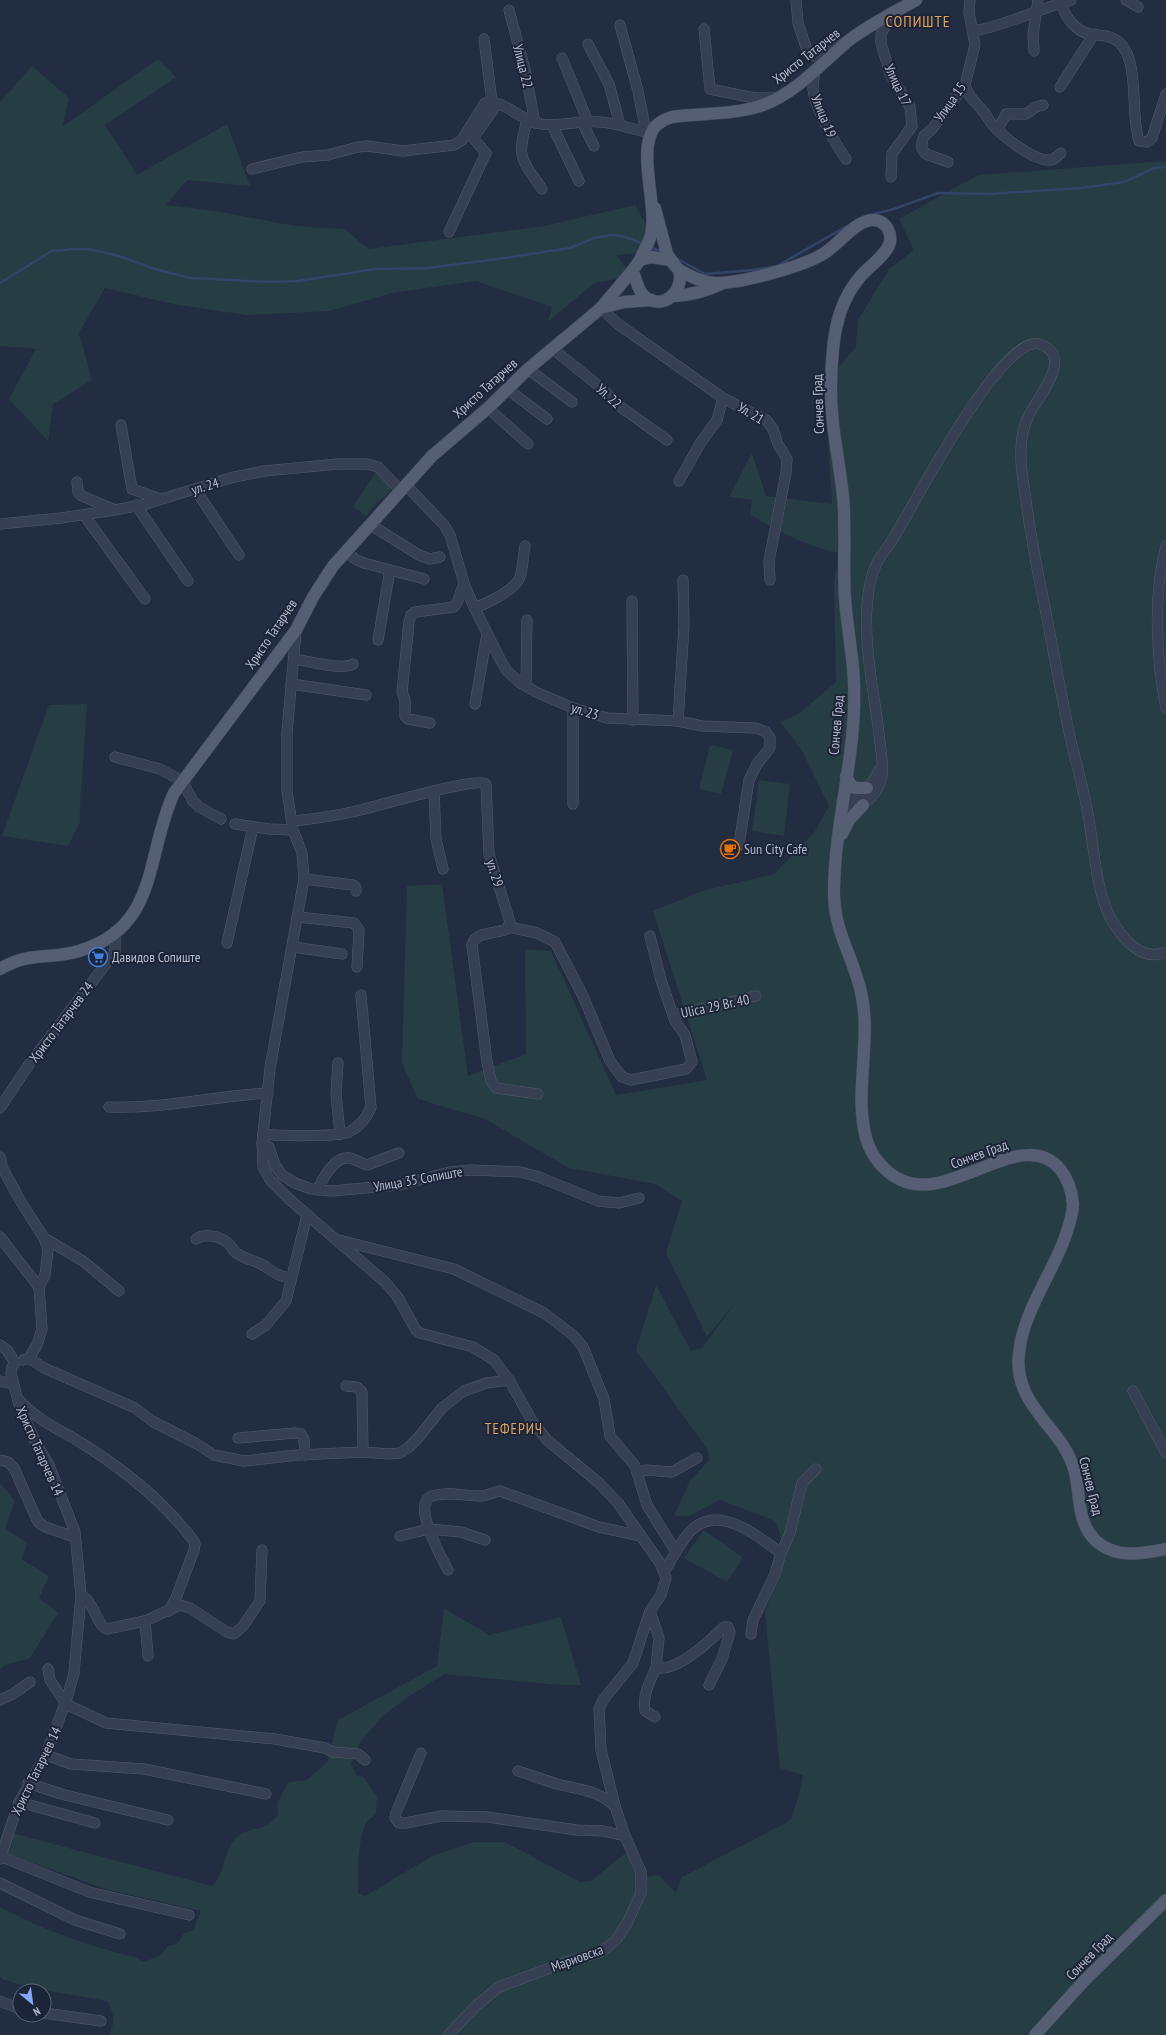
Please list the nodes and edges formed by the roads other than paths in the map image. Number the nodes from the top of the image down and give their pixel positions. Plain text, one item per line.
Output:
1 (796, 0) edge
2 (916, 0) edge
3 (970, 0) edge
4 (1038, 0) edge
5 (1071, 0) edge
6 (1126, 0) edge
7 (1061, 3) junction
8 (1138, 7) dead end
9 (509, 10) dead end
10 (1037, 10) junction
11 (892, 13) junction
12 (620, 25) dead end
13 (704, 29) dead end
14 (974, 31) junction
15 (1094, 34) junction
16 (484, 39) dead end
17 (850, 40) junction
18 (588, 44) dead end
19 (1034, 51) dead end
20 (562, 58) dead end
21 (814, 70) junction
22 (965, 85) junction
23 (1060, 87) dead end
24 (1166, 94) edge
25 (777, 98) junction
26 (494, 103) junction
27 (1042, 105) dead end
28 (531, 121) junction
29 (585, 122) junction
30 (552, 125) junction
31 (620, 125) junction
32 (998, 129) junction
33 (649, 132) junction
34 (594, 146) dead end
35 (1061, 153) dead end
36 (846, 159) dead end
37 (948, 162) dead end
38 (252, 169) dead end
39 (892, 177) dead end
40 (579, 181) dead end
41 (542, 189) dead end
42 (651, 191) junction
43 (449, 232) dead end
44 (640, 260) junction
45 (677, 267) junction
46 (632, 271) junction
47 (727, 282) junction
48 (674, 296) junction
49 (652, 300) junction
50 (602, 308) junction
51 (553, 350) junction
52 (528, 369) junction
53 (507, 389) junction
54 (723, 398) junction
55 (572, 402) dead end
56 (488, 408) junction
57 (547, 420) dead end
58 (121, 425) dead end
59 (667, 440) dead end
60 (528, 444) dead end
61 (679, 481) dead end
62 (77, 482) dead end
63 (404, 488) junction
64 (195, 489) junction
65 (160, 499) junction
66 (136, 505) junction
67 (115, 510) junction
68 (84, 515) junction
69 (0, 524) edge
70 (371, 526) junction
71 (525, 546) dead end
72 (1166, 546) edge
73 (347, 552) junction
74 (239, 555) dead end
75 (440, 557) dead end
76 (390, 570) junction
77 (424, 579) dead end
78 (683, 580) dead end
79 (770, 580) dead end
80 (188, 581) dead end
81 (464, 584) junction
82 (145, 599) dead end
83 (632, 601) dead end
84 (474, 607) junction
85 (527, 620) dead end
86 (296, 630) junction
87 (487, 632) junction
88 (378, 640) dead end
89 (294, 659) junction
90 (353, 664) dead end
91 (292, 684) junction
92 (526, 685) junction
93 (366, 695) dead end
94 (475, 704) dead end
95 (573, 708) junction
96 (1166, 708) edge
97 (633, 720) junction
98 (678, 721) junction
99 (430, 723) dead end
100 (115, 758) dead end
101 (881, 764) junction
102 (846, 776) junction
103 (182, 780) junction
104 (867, 788) junction
105 (434, 791) junction
106 (842, 801) junction
107 (573, 804) dead end
108 (863, 805) junction
109 (221, 819) dead end
110 (235, 824) dead end
111 (293, 826) junction
112 (253, 827) junction
113 (838, 844) junction
114 (739, 845) dead end
115 (443, 868) dead end
116 (304, 879) junction
117 (356, 891) dead end
118 (298, 917) junction
119 (509, 926) junction
120 (115, 934) junction
121 (650, 936) dead end
122 (227, 943) dead end
123 (293, 947) junction
124 (1166, 952) edge
125 (342, 954) dead end
126 (357, 967) dead end
127 (0, 969) edge
128 (361, 995) dead end
129 (756, 996) dead end
130 (673, 1015) junction
131 (338, 1063) dead end
132 (268, 1093) junction
133 (538, 1094) dead end
134 (109, 1107) dead end
135 (0, 1108) edge
136 (340, 1134) junction
137 (263, 1138) junction
138 (399, 1153) dead end
139 (0, 1157) edge
140 (317, 1190) junction
141 (639, 1198) dead end
142 (307, 1214) junction
143 (0, 1237) edge
144 (44, 1238) junction
145 (196, 1239) dead end
146 (336, 1239) junction
147 (291, 1278) junction
148 (39, 1287) junction
149 (119, 1291) dead end
150 (252, 1334) dead end
151 (0, 1345) edge
152 (29, 1358) junction
153 (15, 1363) junction
154 (509, 1380) junction
155 (0, 1381) edge
156 (13, 1384) junction
157 (346, 1386) dead end
158 (1133, 1391) dead end
159 (18, 1398) junction
160 (238, 1438) dead end
161 (363, 1452) junction
162 (1166, 1453) edge
163 (305, 1455) junction
164 (697, 1458) dead end
165 (0, 1460) edge
166 (816, 1469) dead end
167 (638, 1472) junction
168 (429, 1529) junction
169 (400, 1536) dead end
170 (641, 1536) junction
171 (76, 1538) junction
172 (485, 1540) dead end
173 (1166, 1549) edge
174 (262, 1550) dead end
175 (676, 1552) junction
176 (781, 1553) junction
177 (448, 1570) dead end
178 (664, 1572) junction
179 (81, 1595) junction
180 (169, 1611) junction
181 (650, 1612) junction
182 (145, 1621) junction
183 (751, 1634) dead end
184 (148, 1656) dead end
185 (656, 1668) junction
186 (48, 1669) dead end
187 (30, 1682) dead end
188 (710, 1685) dead end
189 (0, 1700) edge
190 (66, 1704) junction
191 (655, 1717) dead end
192 (421, 1752) dead end
193 (46, 1755) junction
194 (366, 1760) dead end
195 (518, 1771) dead end
196 (28, 1784) junction
197 (266, 1794) dead end
198 (19, 1802) junction
199 (615, 1806) junction
200 (168, 1820) dead end
201 (95, 1823) dead end
202 (2, 1836) edge
203 (625, 1836) junction
204 (0, 1857) edge
205 (0, 1883) edge
206 (1166, 1900) edge
207 (189, 1916) dead end
208 (120, 1934) dead end
209 (0, 2001) edge
210 (12, 2005) edge
211 (52, 2014) edge
212 (101, 2021) dead end
213 (448, 2035) edge
214 (1035, 2035) edge

1 - 17 street
2 - 11 main road, Христо Татарчев
3 - 14 street, Улица 15
4 - 10 street
5 - 7 street
6 - 8 street
7 - 10 street
7 - 15 street
9 - 28 street, Улица 22
10 - 14 street
10 - 19 street
11 - 17 main road, Христо Татарчев
11 - 39 street, Улица 17
12 - 33 street
13 - 25 street
14 - 22 street, Улица 15
15 - 23 street
15 - 24 street
16 - 26 street
17 - 21 main road, Христо Татарчев
18 - 31 street
20 - 29 street
21 - 25 main road, Христо Татарчев
21 - 36 street, Улица 19
22 - 32 street
22 - 37 street, Улица 15
25 - 33 main road, Христо Татарчев
26 - 28 street
26 - 38 street
26 - 43 street
27 - 32 street
28 - 30 street
28 - 41 street, Улица 22
29 - 30 street
29 - 31 street
29 - 34 street
30 - 40 street
31 - 33 street
32 - 35 street
33 - 42 main road
42 - 44 main road
42 - 45 main road
44 - 45 main road
44 - 46 main road
45 - 47 main road
45 - 48 main road
46 - 49 main road
46 - 50 main road, Христо Татарчев
47 - 48 main road
47 - 102 main road, Сончев Град
48 - 49 main road
49 - 50 main road, Христо Татарчев
50 - 51 main road, Христо Татарчев
50 - 54 street, Ул. 21
51 - 52 main road, Христо Татарчев
51 - 59 street, Ул. 22
52 - 53 main road, Христо Татарчев
52 - 55 street
53 - 56 main road, Христо Татарчев
53 - 57 street
54 - 61 street
54 - 79 street, Ул. 21
56 - 60 street
56 - 63 main road, Христо Татарчев
58 - 65 street
62 - 67 street
63 - 64 street, ул. 24
63 - 70 main road, Христо Татарчев
63 - 81 street, ул. 23
64 - 65 street, ул. 24
64 - 74 street
65 - 66 street, ул. 24
66 - 67 street, ул. 24
66 - 80 street
67 - 68 street, ул. 24
68 - 69 street, ул. 24
68 - 82 street
70 - 73 main road, Христо Татарчев
70 - 75 street
71 - 84 street
72 - 96 street
73 - 76 street
73 - 86 main road, Христо Татарчев
76 - 77 street
76 - 88 street
78 - 98 street
81 - 84 street, ул. 23
81 - 99 street
83 - 97 street
84 - 87 street, ул. 23
85 - 92 street
86 - 89 street
86 - 103 main road, Христо Татарчев
87 - 92 street, ул. 23
87 - 94 street
89 - 90 street
89 - 91 street
91 - 93 street
91 - 111 street
92 - 95 street, ул. 23
95 - 97 street, ул. 23
95 - 107 street
97 - 98 street, ул. 23
98 - 114 street, ул. 23
100 - 103 street
101 - 104 street
101 - 108 street
101 - 124 street
102 - 104 main road
102 - 106 main road, Сончев Град
103 - 109 street
103 - 120 main road, Христо Татарчев
104 - 106 street
105 - 111 street, ул. 29
105 - 115 street
105 - 119 street, ул. 29
106 - 108 street
106 - 113 main road, Сончев Град
108 - 113 main road
110 - 112 street, ул. 29
111 - 112 street, ул. 29
111 - 116 street
112 - 122 street
113 - 173 main road, Сончев Град
116 - 117 street
116 - 118 street
118 - 123 street
118 - 126 street
119 - 130 street
119 - 133 street
120 - 127 main road, Христо Татарчев
120 - 135 street, Христо Татарчев 24
121 - 130 street
123 - 125 street
123 - 132 street
128 - 136 street
129 - 130 street, Ulica 29 Br. 40
131 - 136 street
132 - 134 street
132 - 137 street
136 - 137 street
137 - 140 street, Улица 35 Сопиште
137 - 142 street
138 - 140 street
139 - 144 street
140 - 141 street, Улица 35 Сопиште
142 - 146 street
142 - 147 street
143 - 148 street
144 - 148 street
144 - 149 street
145 - 147 street
146 - 154 street
146 - 167 street
147 - 150 street
148 - 152 street
151 - 153 street
152 - 153 street
152 - 163 street
153 - 156 street, Христо Татарчев 14
154 - 161 street
154 - 170 street
155 - 156 street
156 - 159 street, Христо Татарчев 14
157 - 161 street
158 - 162 street
159 - 171 street, Христо Татарчев 14
159 - 180 street
160 - 163 street
161 - 163 street
164 - 167 street
165 - 171 street
166 - 176 street
167 - 175 street
168 - 169 street
168 - 170 street
168 - 172 street
168 - 177 street
170 - 178 street
171 - 179 street, Христо Татарчев 14
174 - 180 street
175 - 176 street
175 - 178 street
176 - 183 street
178 - 181 street
179 - 182 street
179 - 190 street, Христо Татарчев 14
180 - 182 street
181 - 185 street
181 - 199 street, Мариовска
182 - 184 street
185 - 188 street
185 - 191 street
186 - 190 street
187 - 189 street
190 - 193 street, Христо Татарчев 14
190 - 194 street
192 - 203 street
193 - 196 street, Христо Татарчев 14
193 - 197 street
195 - 199 street
196 - 198 street, Христо Татарчев 14
196 - 200 street
198 - 201 street
198 - 202 street, Христо Татарчев 14
199 - 203 street, Мариовска
202 - 204 street, Христо Татарчев 14
203 - 213 street, Мариовска
204 - 207 street
205 - 208 street
206 - 214 main road, Сончев Град
209 - 210 street
211 - 212 street

